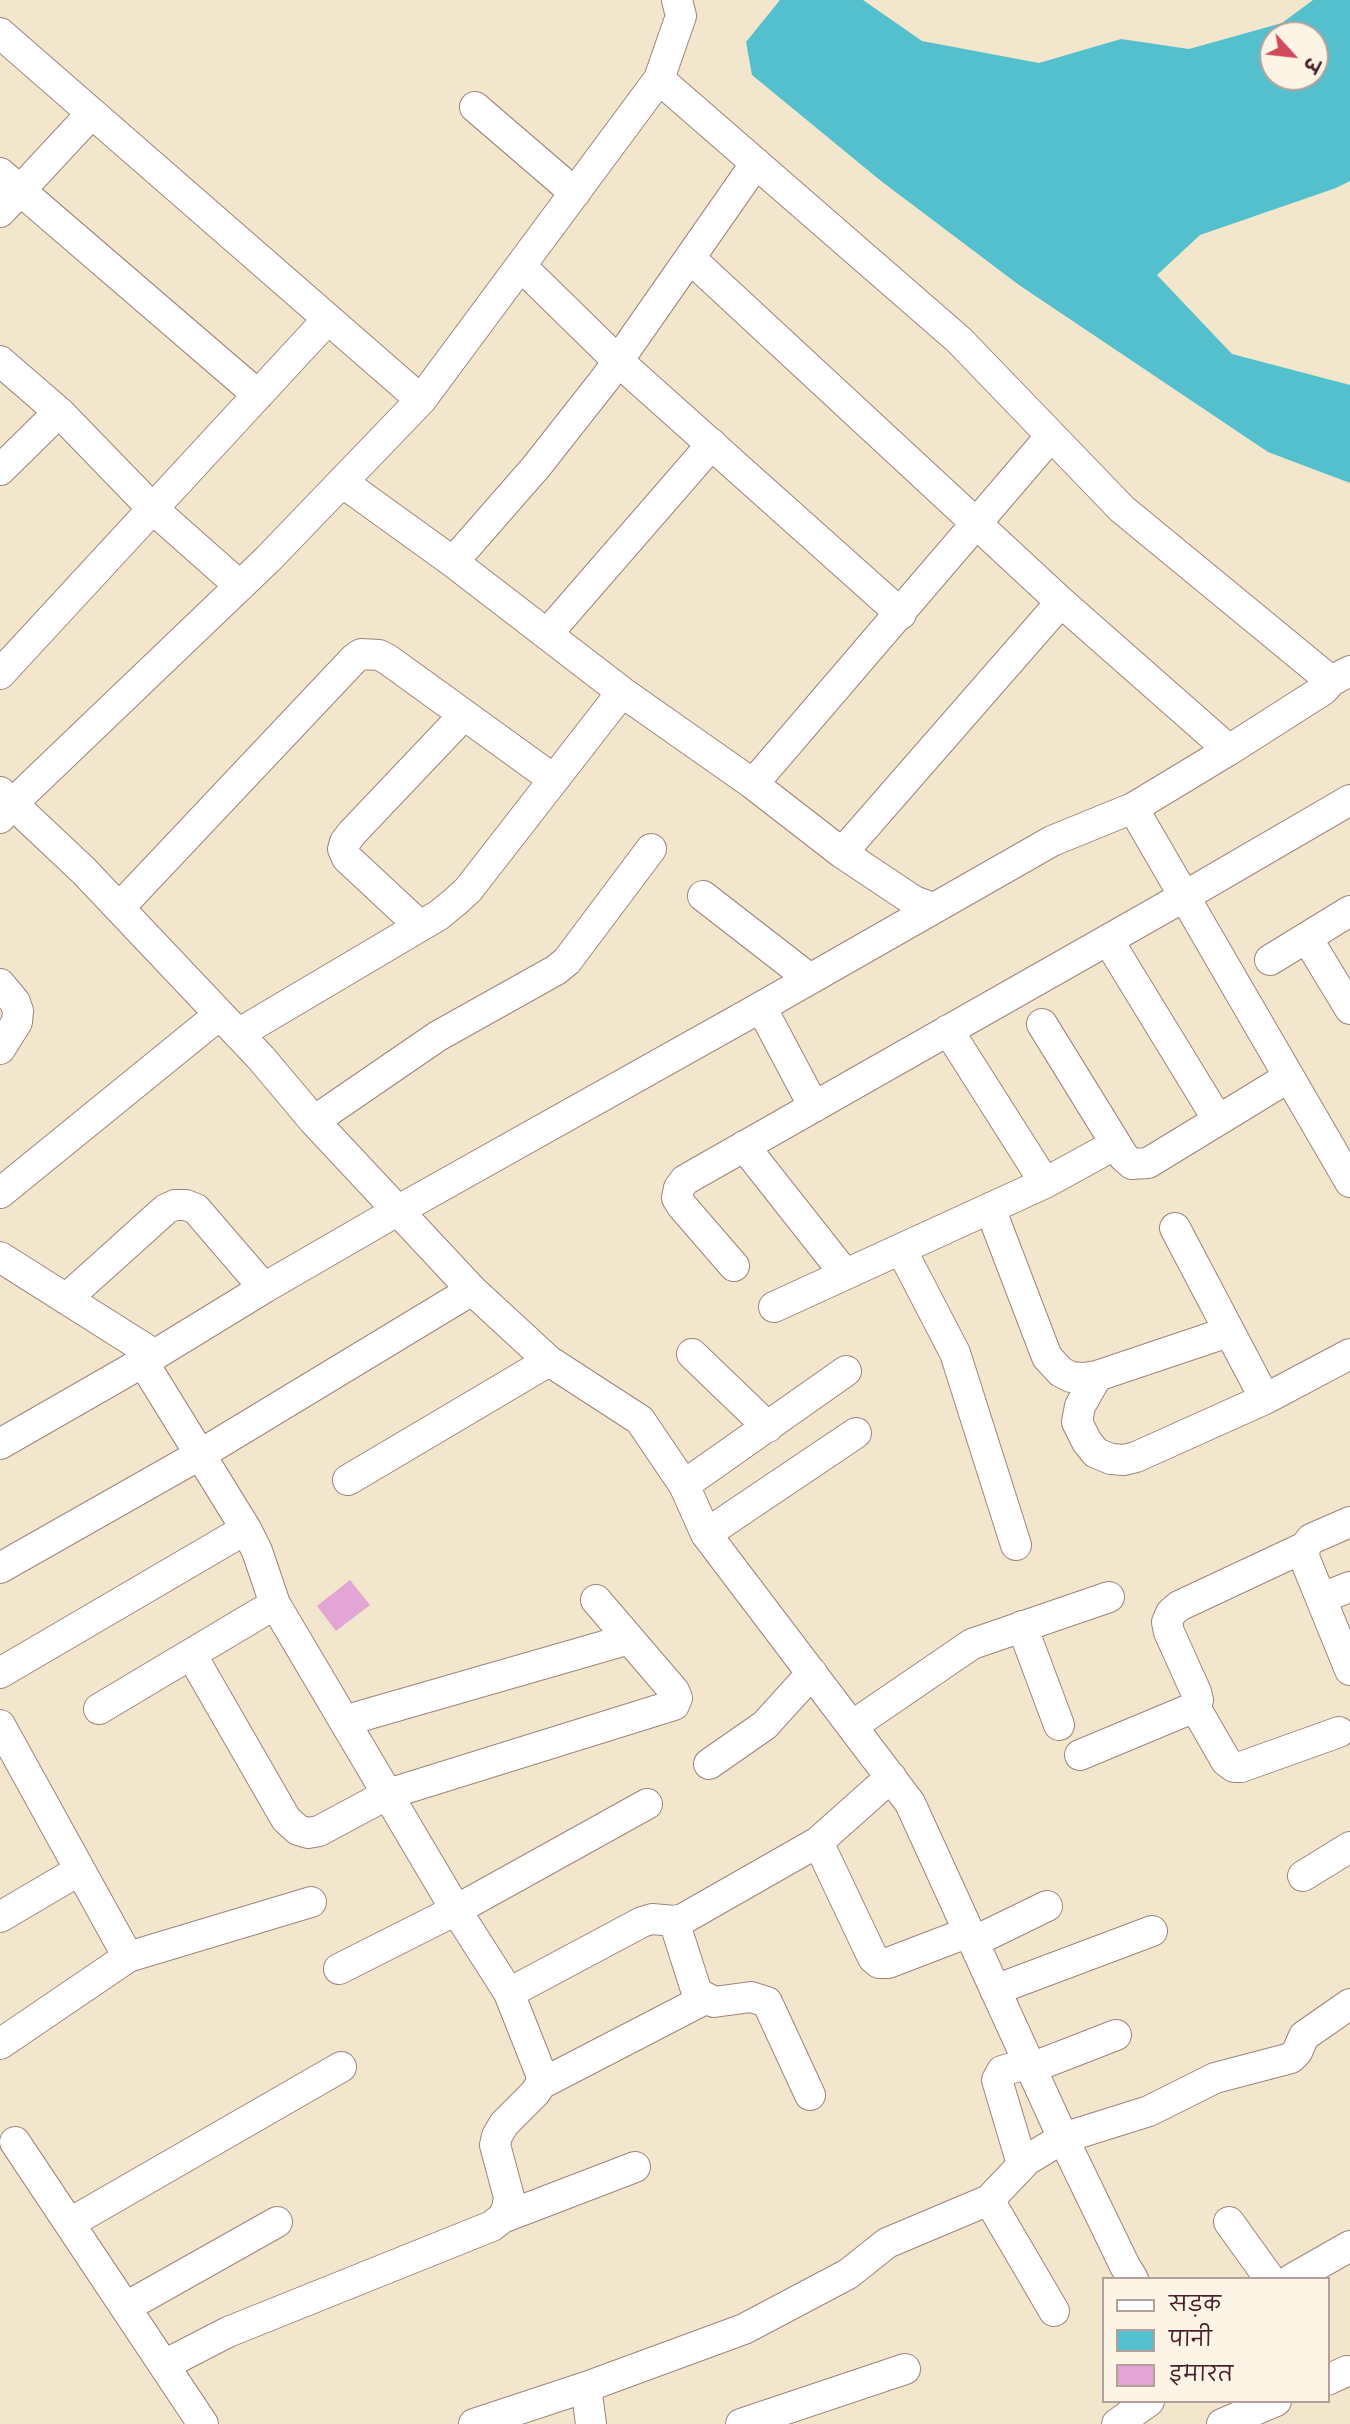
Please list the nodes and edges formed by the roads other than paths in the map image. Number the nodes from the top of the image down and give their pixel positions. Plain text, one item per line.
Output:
1 (677, 0) edge
2 (0, 33) edge
3 (659, 79) junction
4 (475, 107) dead end
5 (92, 113) junction
6 (756, 163) junction
7 (10, 181) edge
8 (575, 193) junction
9 (0, 212) edge
10 (691, 259) junction
11 (521, 266) junction
12 (328, 319) junction
13 (0, 361) edge
14 (618, 361) junction
15 (258, 395) junction
16 (421, 400) junction
17 (59, 412) junction
18 (1051, 436) junction
19 (712, 444) junction
20 (0, 470) edge
21 (342, 482) junction
22 (153, 509) junction
23 (978, 523) junction
24 (453, 562) junction
25 (240, 586) junction
26 (1061, 602) junction
27 (901, 614) junction
28 (547, 634) junction
29 (0, 674) edge
30 (1341, 676) edge
31 (622, 692) junction
32 (464, 715) junction
33 (1229, 750) junction
34 (553, 779) junction
35 (753, 784) junction
36 (1350, 800) edge
37 (4, 804) edge
38 (1133, 808) junction
39 (651, 849) dead end
40 (842, 853) junction
41 (703, 896) dead end
42 (1185, 896) junction
43 (918, 902) junction
44 (119, 908) junction
45 (1350, 911) edge
46 (420, 926) junction
47 (1307, 938) junction
48 (1108, 940) junction
49 (1270, 960) dead end
50 (810, 979) junction
51 (0, 984) edge
52 (761, 1007) junction
53 (1350, 1009) edge
54 (228, 1024) junction
55 (1042, 1024) dead end
56 (948, 1030) junction
57 (0, 1049) edge
58 (1289, 1077) junction
59 (814, 1107) junction
60 (314, 1121) junction
61 (1218, 1121) junction
62 (1116, 1144) junction
63 (744, 1146) junction
64 (1350, 1182) edge
65 (1045, 1183) junction
66 (0, 1194) edge
67 (990, 1208) junction
68 (397, 1211) junction
69 (1175, 1228) dead end
70 (901, 1249) junction
71 (0, 1257) edge
72 (734, 1266) dead end
73 (845, 1274) junction
74 (264, 1288) junction
75 (472, 1290) junction
76 (66, 1299) junction
77 (774, 1307) dead end
78 (1228, 1332) junction
79 (692, 1354) dead end
80 (1350, 1354) edge
81 (149, 1358) junction
82 (549, 1361) junction
83 (846, 1371) dead end
84 (1097, 1376) junction
85 (1265, 1399) junction
86 (768, 1427) junction
87 (856, 1433) dead end
88 (0, 1444) edge
89 (201, 1454) junction
90 (348, 1480) dead end
91 (684, 1485) junction
92 (1350, 1522) edge
93 (246, 1529) junction
94 (706, 1534) junction
95 (1016, 1545) dead end
96 (1305, 1548) junction
97 (0, 1568) edge
98 (1350, 1587) edge
99 (1109, 1597) dead end
100 (1321, 1598) junction
101 (596, 1600) dead end
102 (275, 1604) junction
103 (1022, 1626) junction
104 (629, 1639) junction
105 (191, 1654) junction
106 (1350, 1670) edge
107 (812, 1672) junction
108 (0, 1674) edge
109 (1195, 1707) junction
110 (99, 1709) dead end
111 (344, 1721) junction
112 (1059, 1725) dead end
113 (852, 1726) junction
114 (1339, 1732) dead end
115 (3, 1736) edge
116 (1080, 1755) dead end
117 (709, 1763) dead end
118 (891, 1777) junction
119 (388, 1794) junction
120 (647, 1804) dead end
121 (818, 1842) junction
122 (1350, 1847) edge
123 (80, 1870) junction
124 (1303, 1876) dead end
125 (312, 1902) dead end
126 (1047, 1906) dead end
127 (456, 1910) junction
128 (0, 1917) edge
129 (674, 1921) junction
130 (1152, 1931) dead end
131 (971, 1937) junction
132 (128, 1957) junction
133 (339, 1969) dead end
134 (995, 1990) junction
135 (509, 1993) junction
136 (705, 1999) junction
137 (1350, 2004) edge
138 (1116, 2035) dead end
139 (0, 2044) edge
140 (1030, 2066) junction
141 (341, 2067) dead end
142 (541, 2084) junction
143 (810, 2095) dead end
144 (1063, 2138) junction
145 (15, 2142) dead end
146 (1022, 2164) junction
147 (635, 2167) dead end
148 (989, 2200) junction
149 (502, 2218) junction
150 (276, 2222) dead end
151 (1228, 2222) dead end
152 (70, 2223) junction
153 (1350, 2246) edge
154 (1132, 2277) edge
155 (1269, 2277) edge
156 (1296, 2277) edge
157 (126, 2307) junction
158 (1054, 2311) dead end
159 (164, 2365) junction
160 (905, 2369) dead end
161 (586, 2387) junction
162 (1146, 2403) edge
163 (1209, 2403) edge
164 (1271, 2403) edge
165 (203, 2424) edge
166 (474, 2424) edge
167 (591, 2424) edge
168 (741, 2424) edge
169 (1117, 2424) edge
170 (1221, 2424) edge

1 - 3 street
2 - 5 street
3 - 6 street
3 - 8 street
4 - 8 street
5 - 7 street
5 - 12 street
6 - 10 street
6 - 18 street
7 - 9 street
7 - 15 street
8 - 11 street
10 - 14 street
10 - 23 street
11 - 14 street
11 - 16 street
12 - 15 street
12 - 16 street
13 - 17 street
14 - 19 street
14 - 24 street
15 - 22 street
16 - 21 street
17 - 20 street
17 - 22 street
18 - 23 street
18 - 30 street
19 - 27 street
19 - 28 street
21 - 24 street
21 - 25 street
22 - 25 street
22 - 29 street
23 - 26 street
23 - 27 street
24 - 28 street
25 - 37 street
26 - 33 street
26 - 40 street
27 - 35 street
28 - 31 street
30 - 33 street
31 - 34 street
31 - 35 street
32 - 34 street
32 - 44 street
32 - 46 street
33 - 38 street
34 - 46 street
35 - 40 street
36 - 42 street
37 - 44 street
38 - 42 street
38 - 43 street
39 - 60 street
40 - 43 street
41 - 50 street
42 - 48 street
42 - 58 street
43 - 50 street
44 - 54 street
45 - 47 street
46 - 54 street
47 - 49 street
47 - 53 street
48 - 56 street
48 - 61 street
50 - 52 street
51 - 57 street
52 - 59 street
52 - 68 street
54 - 60 street
54 - 66 street
55 - 62 street
56 - 59 street
56 - 65 street
58 - 61 street
58 - 64 street
59 - 63 street
60 - 68 street
61 - 62 street
62 - 65 street
63 - 72 street
63 - 73 street
65 - 67 street
67 - 70 street
67 - 84 street
68 - 74 street
68 - 75 street
69 - 78 street
70 - 73 street
70 - 95 street
71 - 76 street
73 - 77 street
74 - 76 street
74 - 81 street
75 - 82 street
75 - 89 street
76 - 81 street
78 - 84 street
78 - 85 street
79 - 86 street
80 - 85 street
81 - 88 street
81 - 89 street
82 - 90 street
82 - 91 street
83 - 86 street
84 - 85 street
86 - 91 street
87 - 94 street
89 - 93 street
89 - 97 street
91 - 94 street
92 - 96 street
93 - 102 street
93 - 108 street
94 - 107 street
96 - 100 street
96 - 109 street
98 - 100 street
99 - 103 street
100 - 106 street
101 - 104 street
102 - 105 street
102 - 111 street
103 - 112 street
103 - 113 street
104 - 111 street
104 - 119 street
105 - 110 street
105 - 119 street
107 - 113 street
107 - 117 street
109 - 114 street
109 - 116 street
111 - 119 street
113 - 118 street
115 - 123 street
118 - 121 street
118 - 131 street
119 - 127 street
120 - 127 street
121 - 129 street
121 - 131 street
122 - 124 street
123 - 128 street
123 - 132 street
125 - 132 street
126 - 131 street
127 - 133 street
127 - 135 street
129 - 135 street
129 - 136 street
130 - 134 street
131 - 134 street
132 - 139 street
134 - 140 street
135 - 142 street
136 - 142 street
136 - 143 street
137 - 144 street
138 - 140 street
140 - 144 street
140 - 146 street
141 - 152 street
142 - 149 street
144 - 146 street
144 - 154 street
145 - 152 street
146 - 148 street
147 - 149 street
148 - 158 street
148 - 161 street
149 - 159 street
150 - 157 street
151 - 155 street
152 - 157 street
153 - 156 street
157 - 159 street
159 - 165 street
160 - 168 street
161 - 166 street
161 - 167 street
162 - 169 street
163 - 170 street
164 - 170 street

